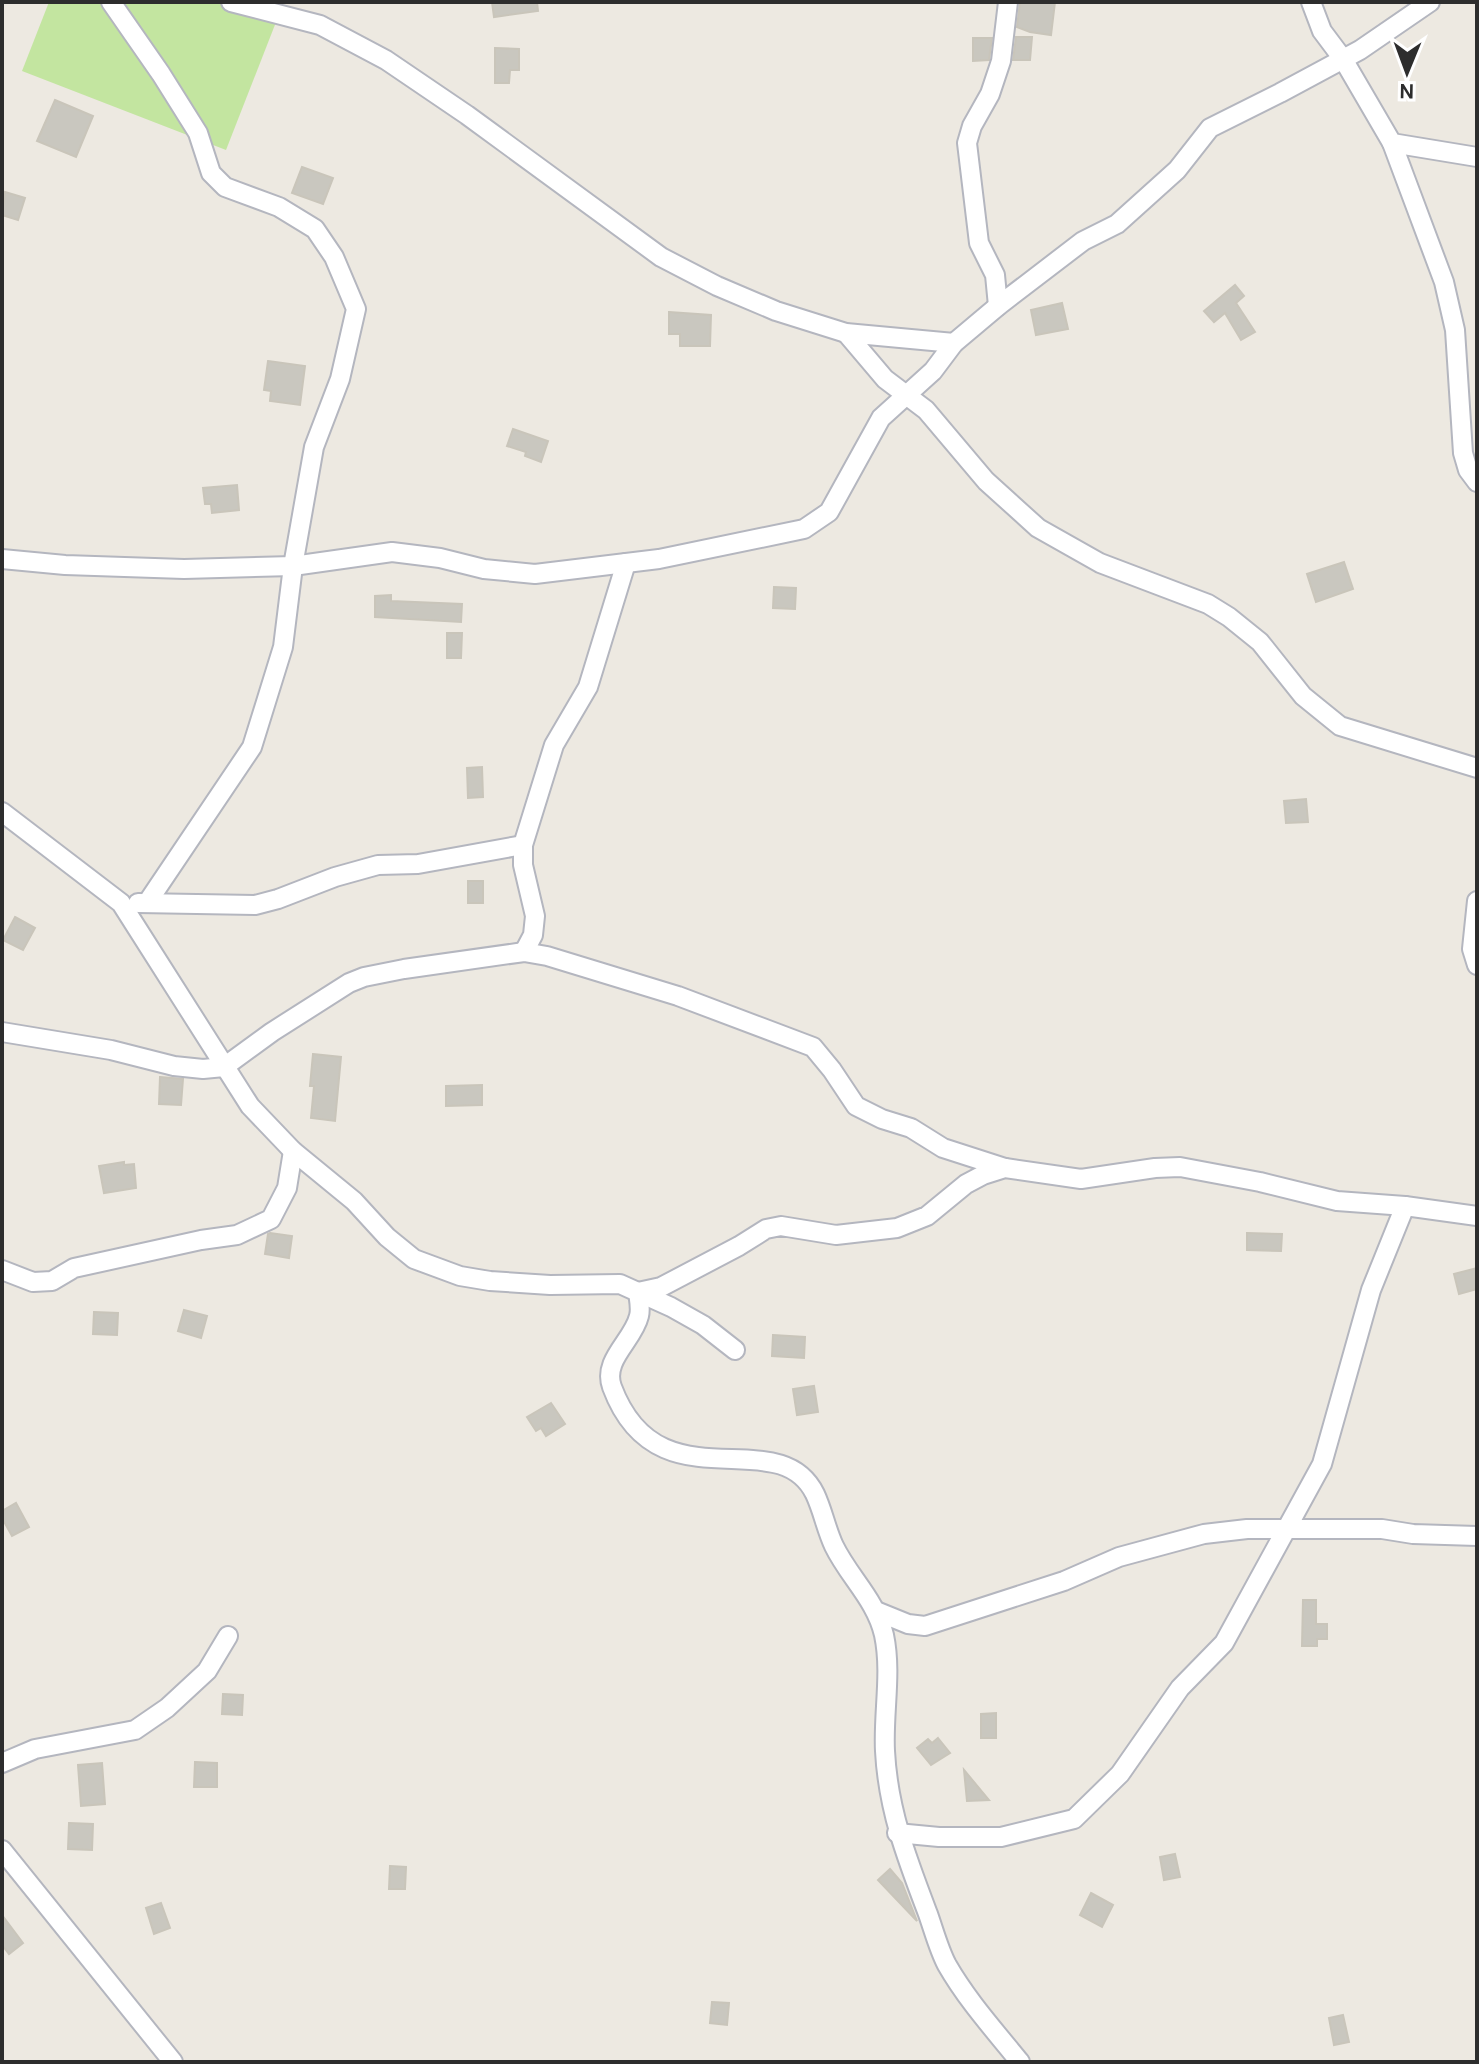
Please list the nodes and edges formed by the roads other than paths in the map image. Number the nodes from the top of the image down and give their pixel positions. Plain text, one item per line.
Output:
1 (111, 2) edge
2 (231, 2) edge
3 (1008, 2) edge
4 (1311, 2) edge
5 (1430, 2) edge
6 (1343, 59) junction
7 (1392, 143) junction
8 (1477, 157) edge
9 (998, 306) junction
10 (846, 333) junction
11 (954, 343) junction
12 (908, 396) junction
13 (1477, 482) edge
14 (2, 559) edge
15 (626, 563) junction
16 (293, 566) junction
17 (1477, 768) edge
18 (2, 812) edge
19 (523, 845) junction
20 (1477, 901) edge
21 (121, 903) junction
22 (147, 903) junction
23 (524, 952) junction
24 (1477, 965) edge
25 (2, 1032) edge
26 (224, 1067) junction
27 (293, 1151) junction
28 (1005, 1168) junction
29 (1405, 1206) junction
30 (1477, 1216) edge
31 (2, 1270) edge
32 (638, 1292) junction
33 (735, 1350) dead end
34 (1285, 1530) junction
35 (1477, 1536) edge
36 (876, 1611) junction
37 (228, 1636) dead end
38 (2, 1763) edge
39 (897, 1833) junction
40 (2, 1850) edge
41 (173, 2062) edge
42 (1020, 2062) edge

1 - 16 street
2 - 10 street
3 - 9 street
4 - 6 street
5 - 6 street
6 - 7 street
6 - 9 street
7 - 8 street
7 - 13 street
9 - 11 street
10 - 11 street
10 - 12 street
11 - 12 street
12 - 15 street
12 - 17 street
14 - 16 street
15 - 16 street
15 - 19 street
16 - 22 street
18 - 21 street
19 - 22 street
19 - 23 street
20 - 24 street
21 - 22 street
21 - 26 street
23 - 26 street
23 - 28 street
25 - 26 street
26 - 27 street
27 - 31 street
27 - 32 street
28 - 29 street
28 - 32 street
29 - 30 street
29 - 34 street
32 - 33 street
32 - 36 street
34 - 35 street
34 - 36 street
34 - 39 street
36 - 39 street
37 - 38 street
39 - 42 street
40 - 41 street

